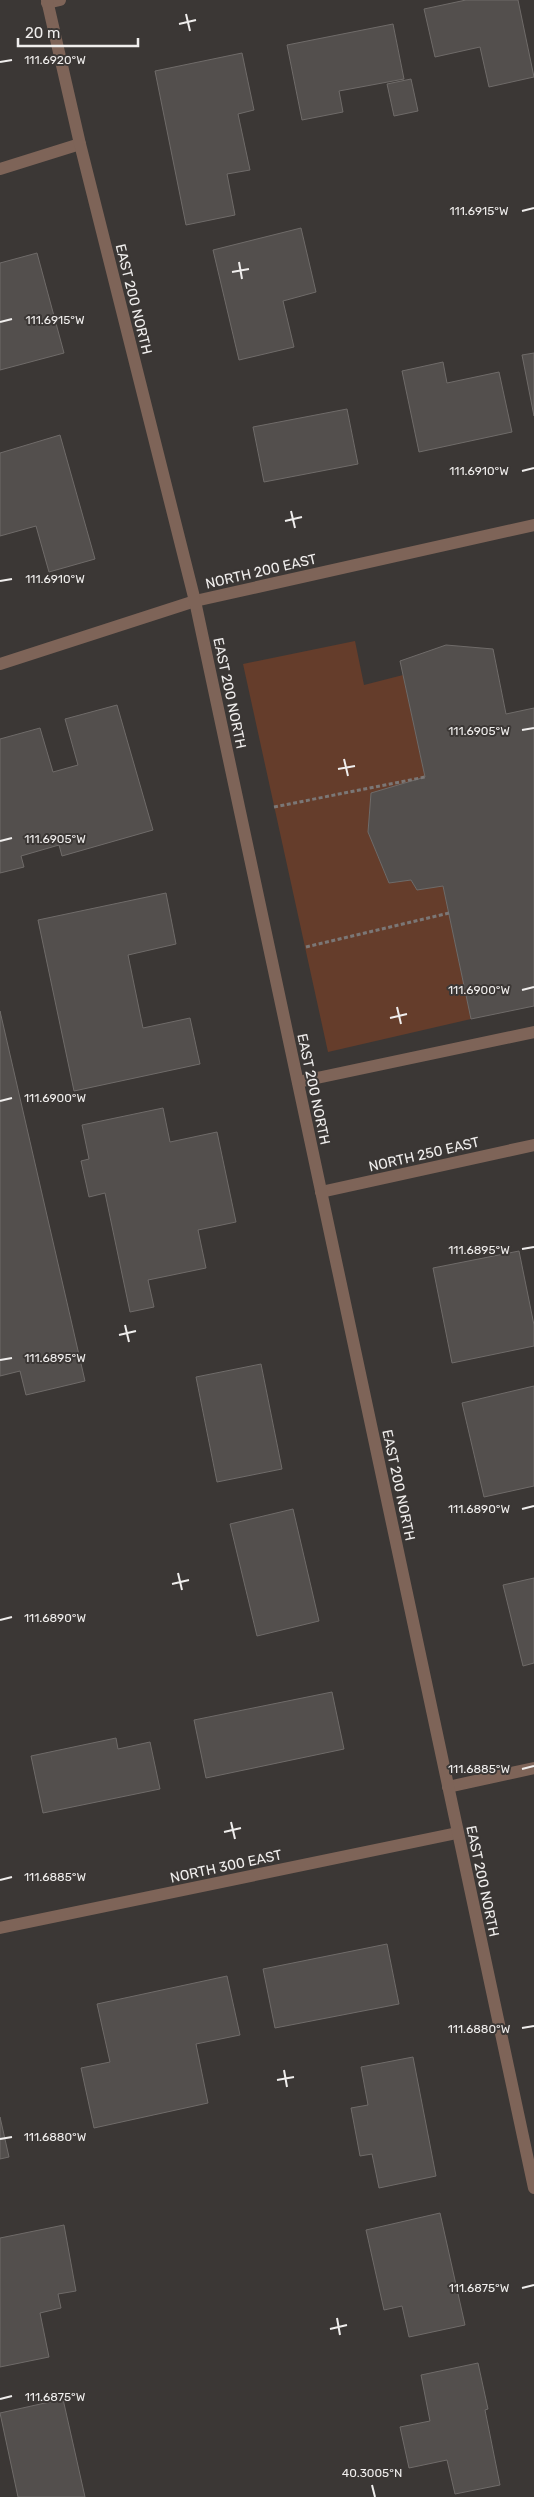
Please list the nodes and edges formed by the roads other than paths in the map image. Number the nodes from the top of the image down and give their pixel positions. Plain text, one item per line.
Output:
1 (51, 1) edge
2 (80, 144) junction
3 (0, 169) edge
4 (534, 525) edge
5 (195, 601) junction
6 (0, 664) edge
7 (534, 1032) edge
8 (298, 1082) junction
9 (534, 1145) edge
10 (321, 1192) junction
11 (534, 1768) edge
12 (448, 1787) junction
13 (457, 1833) junction
14 (0, 1928) edge
15 (534, 2188) edge

1 - 2 street, EAST 200 NORTH
2 - 3 street
2 - 5 street, EAST 200 NORTH
4 - 5 street, NORTH 200 EAST
5 - 6 street, NORTH 200 EAST
5 - 8 street, EAST 200 NORTH
7 - 8 street
8 - 10 street, EAST 200 NORTH
9 - 10 street, NORTH 250 EAST
10 - 12 street, EAST 200 NORTH
11 - 12 street
12 - 13 street, EAST 200 NORTH
13 - 14 street, NORTH 300 EAST
13 - 15 street, EAST 200 NORTH

